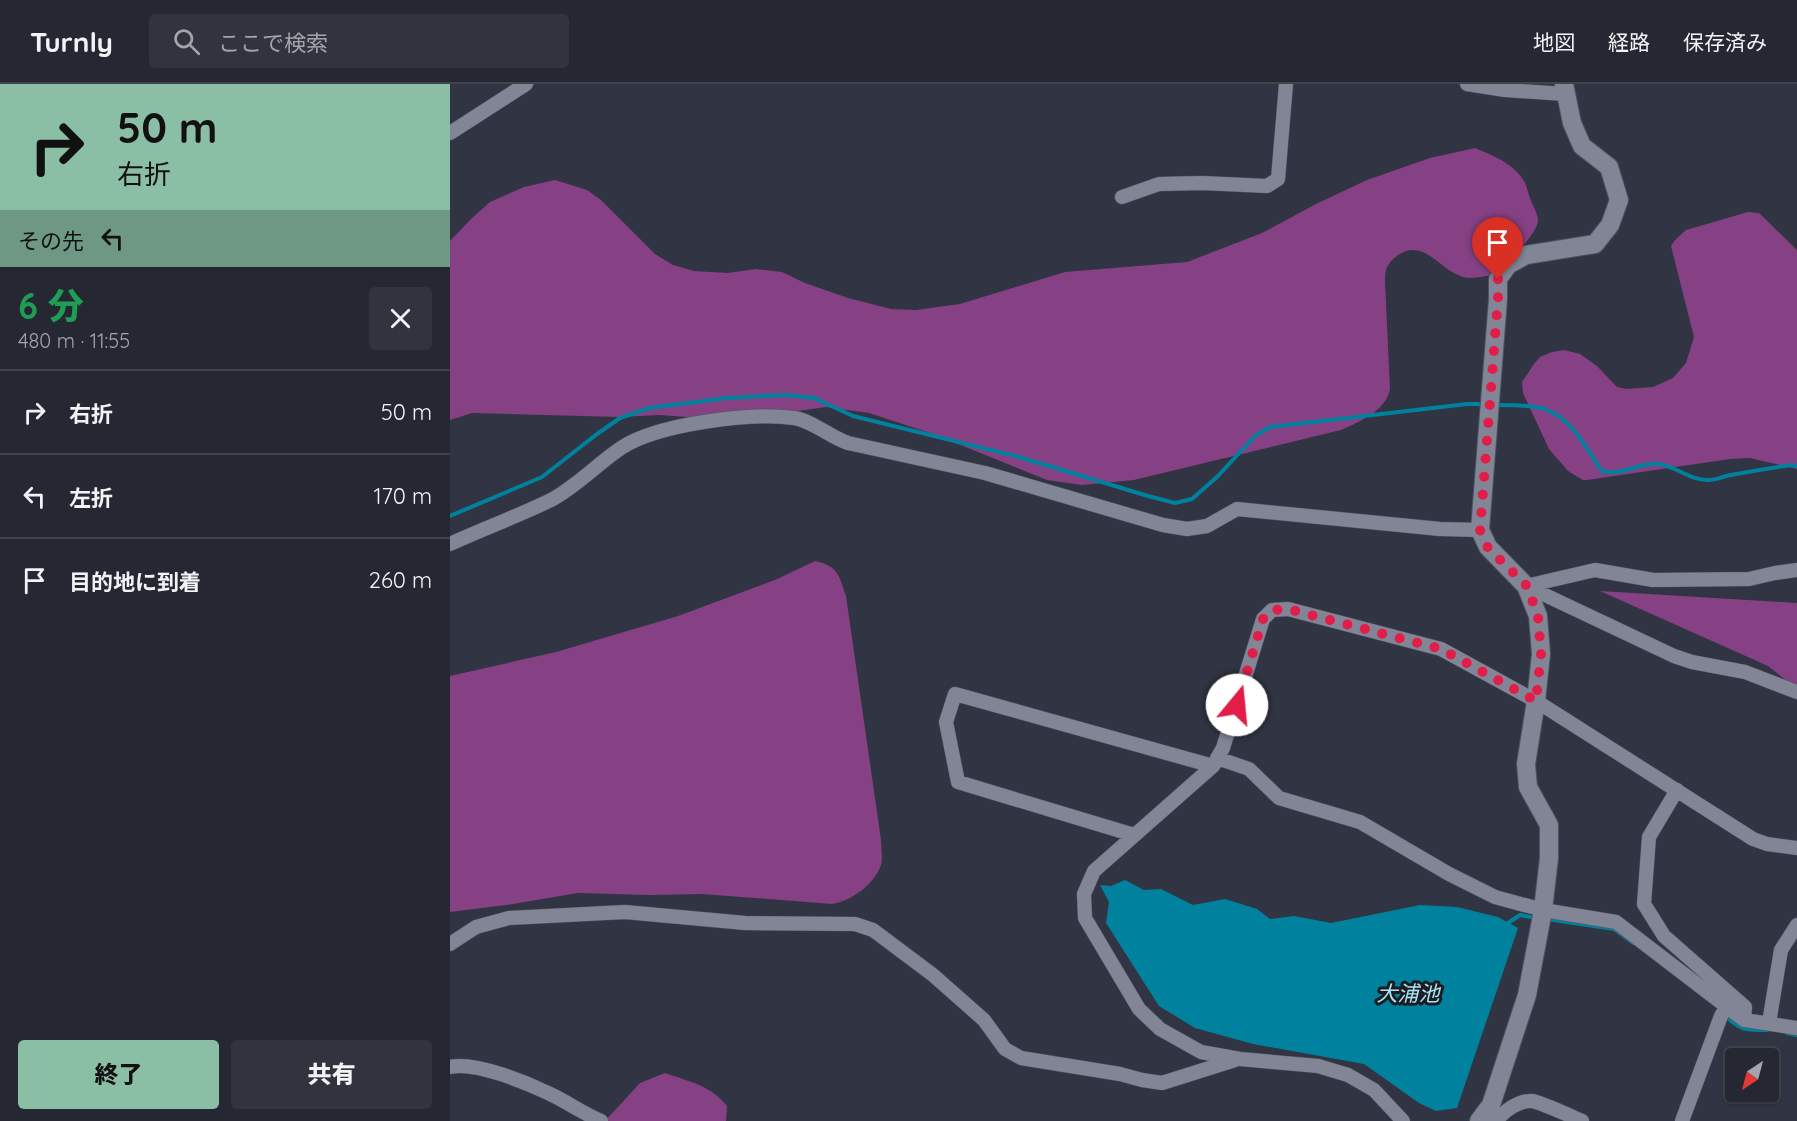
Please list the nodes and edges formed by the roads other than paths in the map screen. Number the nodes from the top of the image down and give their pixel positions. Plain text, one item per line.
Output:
1 (526, 84) edge
2 (1286, 84) edge
3 (1467, 84) edge
4 (1565, 89) edge
5 (450, 133) edge
6 (1122, 197) dead end
7 (1480, 530) junction
8 (450, 544) edge
9 (1797, 570) edge
10 (1527, 586) junction
11 (1797, 692) edge
12 (1536, 701) junction
13 (1215, 762) junction
14 (1677, 790) junction
15 (1134, 836) junction
16 (1797, 848) edge
17 (1543, 910) junction
18 (1797, 925) edge
19 (450, 945) edge
20 (1727, 1006) junction
21 (1744, 1020) junction
22 (1769, 1023) junction
23 (1797, 1028) edge
24 (1240, 1059) junction
25 (450, 1067) edge
26 (601, 1121) edge
27 (1403, 1121) edge
28 (1479, 1121) edge
29 (1496, 1121) edge
30 (1581, 1121) edge
31 (1682, 1121) edge

1 - 5 street
2 - 6 street
3 - 4 street
4 - 7 street
7 - 8 street
7 - 10 street
9 - 10 street
10 - 11 street
10 - 12 street
12 - 13 street
12 - 14 street
12 - 17 street
13 - 15 street
13 - 15 street
13 - 17 street
14 - 16 street
14 - 21 street
15 - 24 street
17 - 20 street
17 - 28 street
18 - 22 street
19 - 24 street
20 - 21 street
20 - 31 street
21 - 22 street
22 - 23 street
24 - 27 street
25 - 26 street
29 - 30 street

